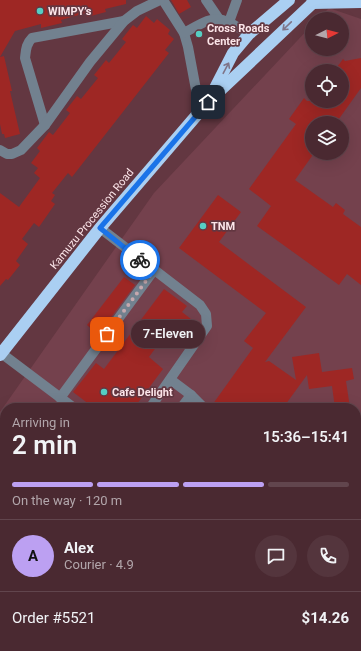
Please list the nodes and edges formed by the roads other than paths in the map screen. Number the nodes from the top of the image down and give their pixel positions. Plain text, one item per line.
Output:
1 (162, 0) edge
2 (206, 0) edge
3 (236, 0) edge
4 (289, 0) edge
5 (314, 1) edge
6 (361, 2) edge
7 (219, 19) junction
8 (124, 21) junction
9 (229, 22) junction
10 (184, 33) junction
11 (248, 34) junction
12 (204, 107) junction
13 (44, 125) junction
14 (0, 150) edge
15 (100, 228) junction
16 (154, 270) junction
17 (0, 354) edge
18 (171, 380) junction
19 (191, 395) junction
20 (60, 398) junction
21 (67, 403) edge
22 (154, 403) edge
23 (185, 403) edge
24 (199, 403) edge

1 - 8 lane
1 - 10 lane
2 - 7 lane
3 - 9 lane
4 - 11 highway
5 - 6 highway
5 -> 12 highway
7 - 9 lane
7 - 10 lane
8 - 13 lane
8 - 13 lane
9 - 11 lane
10 - 12 lane
12 -> 11 highway
12 - 15 highway, Kamuzu Procession Road
13 - 14 lane
15 - 16 lane
15 - 17 highway, Kamuzu Procession Road
16 - 18 lane
16 - 20 lane
17 - 20 lane
18 - 19 lane
18 - 22 lane
19 - 23 lane
19 - 24 lane
20 - 21 lane

